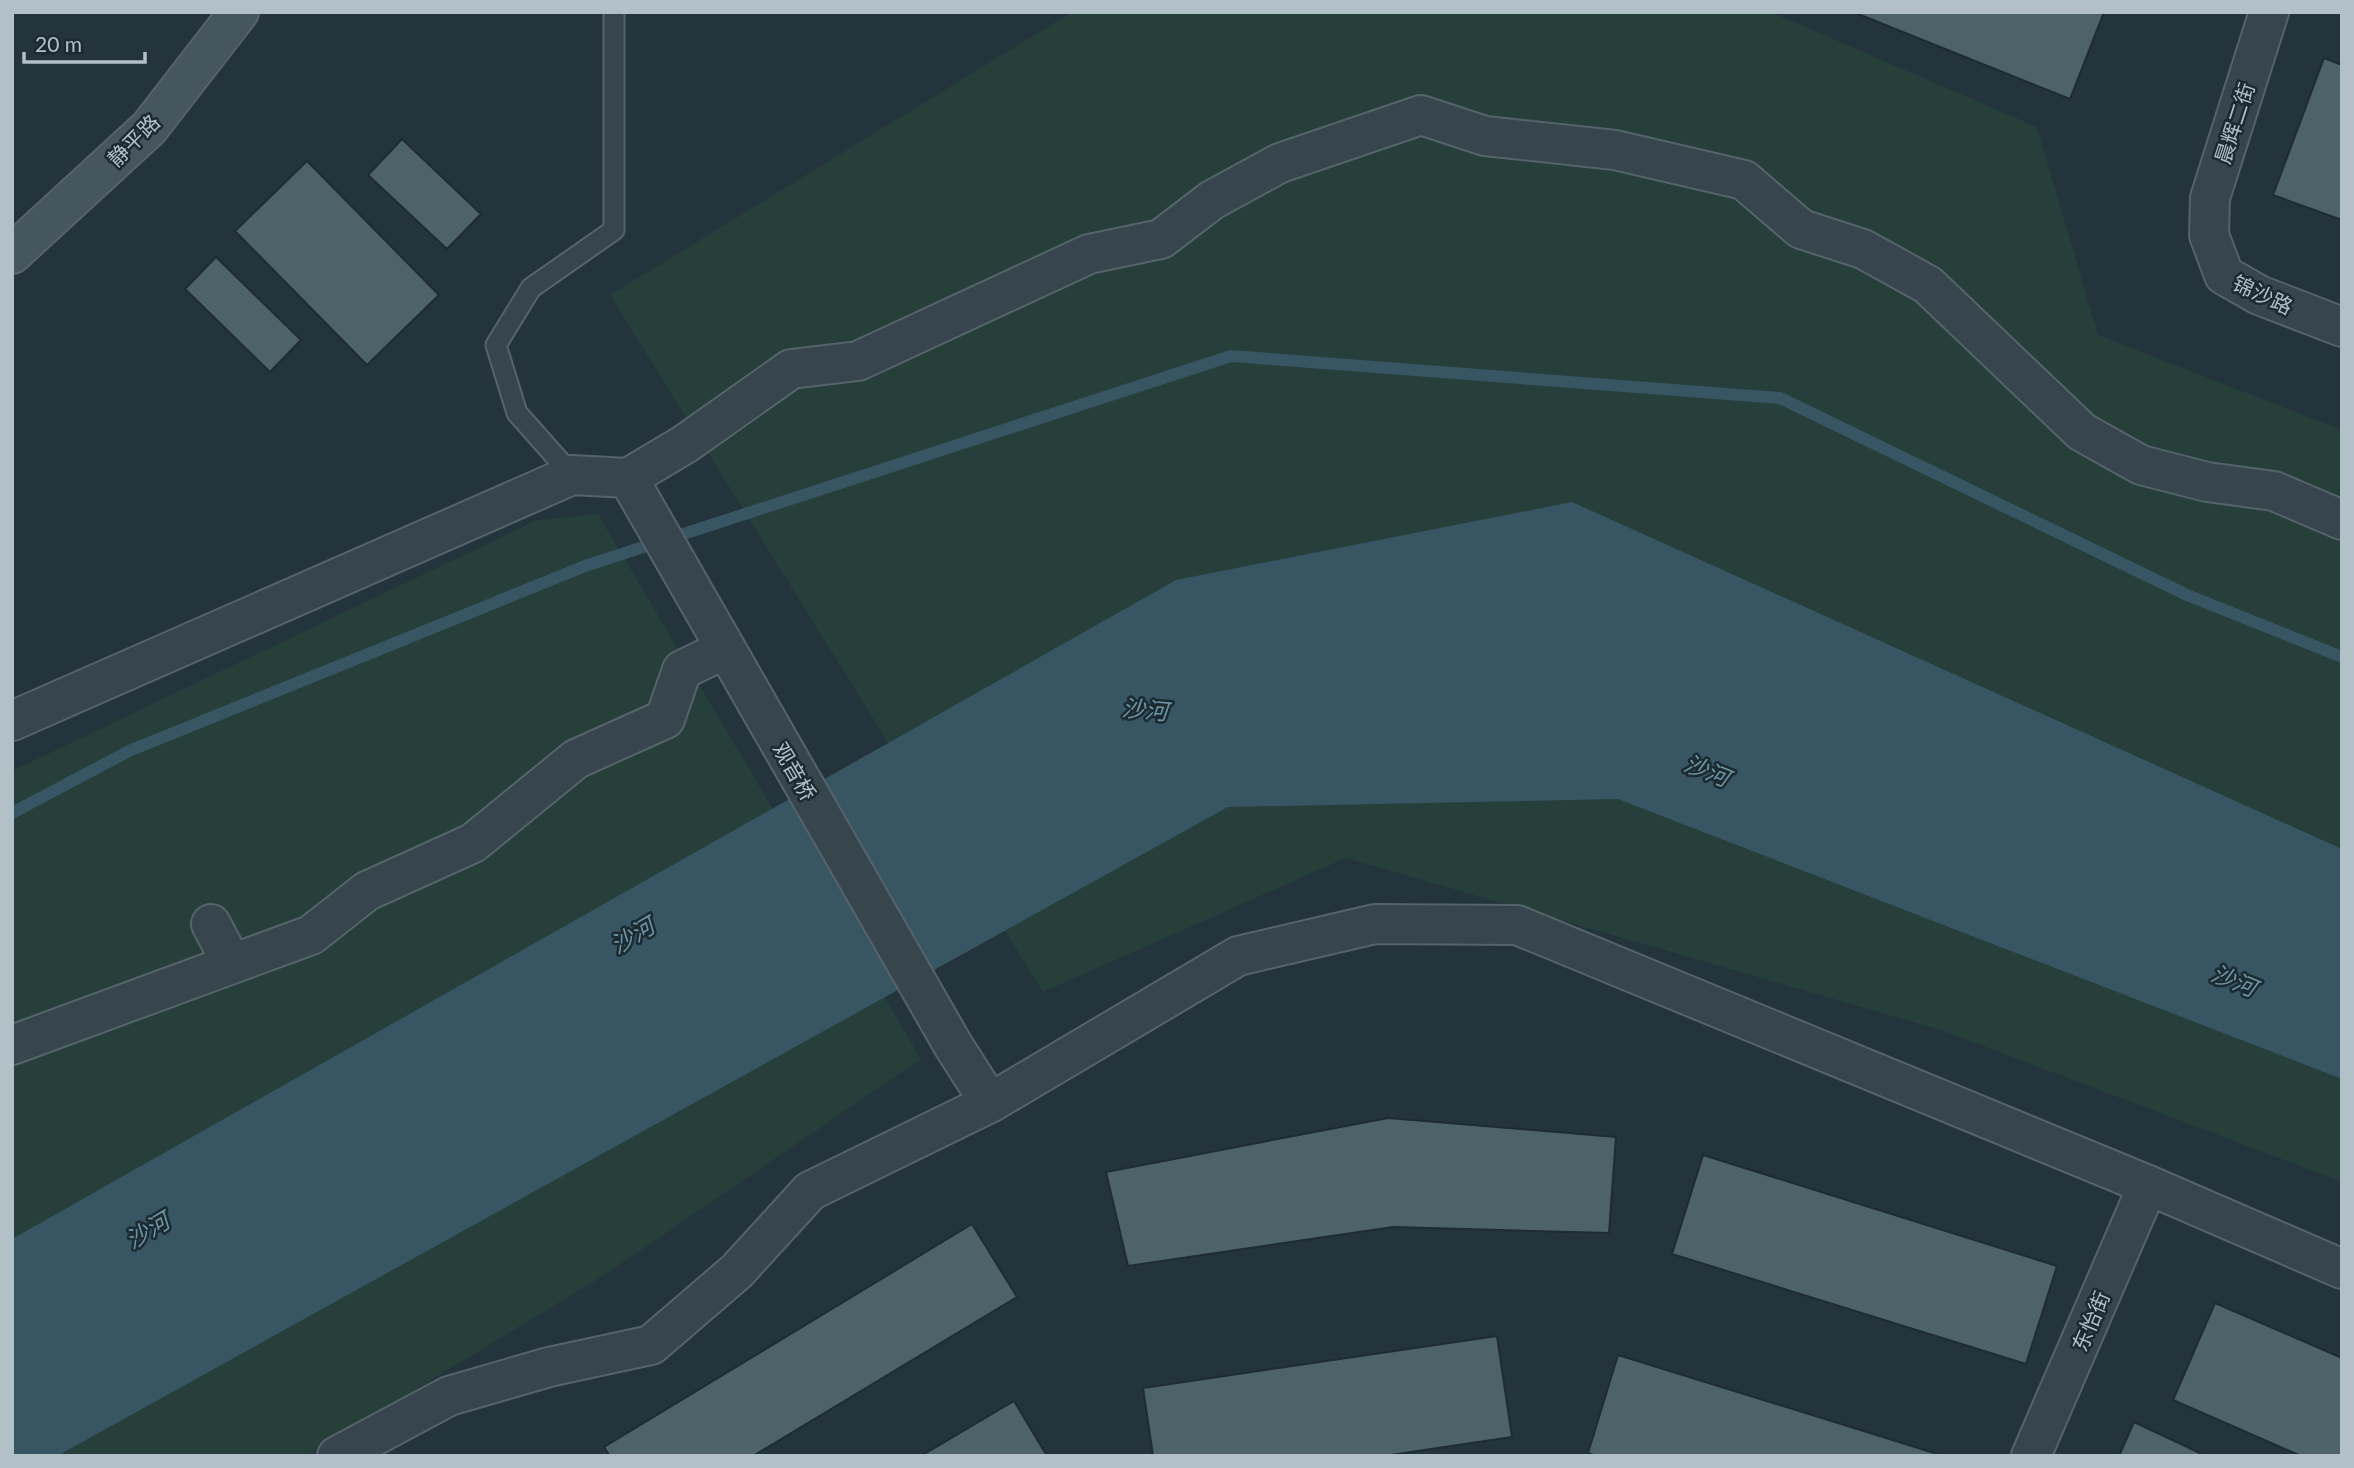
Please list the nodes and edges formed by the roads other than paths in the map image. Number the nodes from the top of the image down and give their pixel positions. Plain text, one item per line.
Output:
1 (239, 12) edge
2 (614, 12) edge
3 (2269, 12) edge
4 (2209, 235) joint
5 (12, 254) edge
6 (2342, 327) edge
7 (572, 475) junction
8 (633, 487) junction
9 (2342, 520) edge
10 (725, 649) junction
11 (12, 721) edge
12 (211, 924) dead end
13 (232, 964) junction
14 (12, 1045) edge
15 (990, 1102) junction
16 (2148, 1185) junction
17 (2342, 1269) edge
18 (337, 1456) edge
19 (2031, 1456) edge

1 - 5 street, 静平路
2 - 7 lane
3 - 4 street, 晨辉二街
4 - 6 street, 锦沙路
7 - 8 street
7 - 11 street
8 - 9 street
8 - 10 street, 观音桥
10 - 13 street
10 - 15 street, 观音桥
12 - 13 street
13 - 14 street
15 - 16 street
15 - 18 street
16 - 17 street
16 - 19 street, 东怡街

